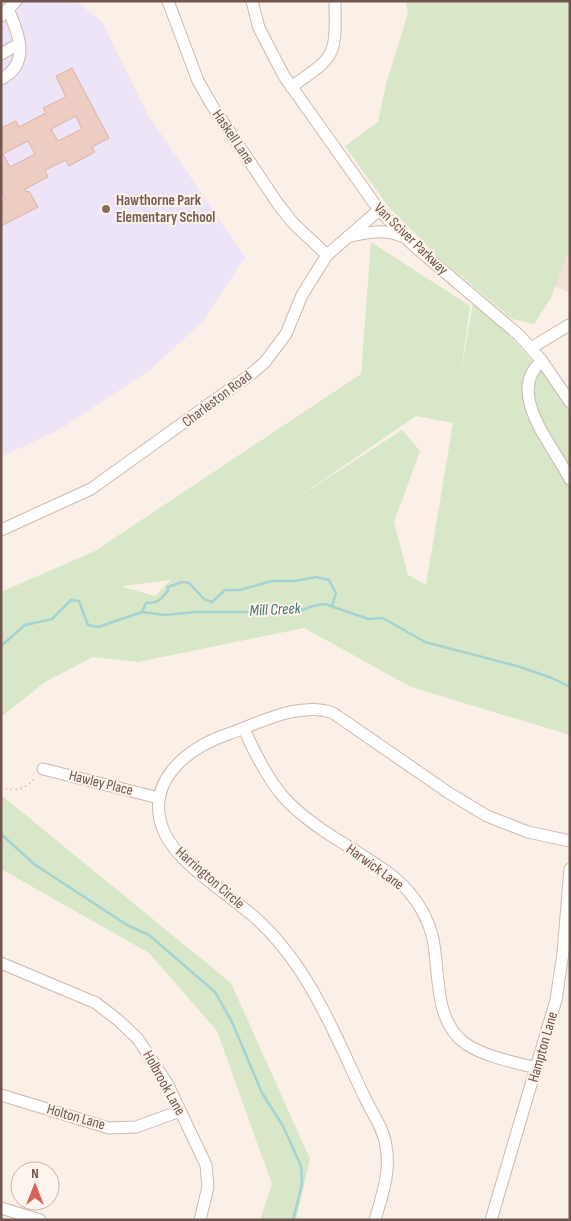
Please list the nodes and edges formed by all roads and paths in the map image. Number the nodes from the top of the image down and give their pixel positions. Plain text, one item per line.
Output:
1 (168, 1) edge
2 (252, 1) edge
3 (335, 1) edge
4 (8, 9) edge
5 (19, 44) junction
6 (1, 54) edge
7 (1, 79) edge
8 (291, 87) junction
9 (379, 210) junction
10 (348, 236) junction
11 (405, 237) junction
12 (327, 255) junction
13 (569, 325) edge
14 (531, 348) junction
15 (542, 361) junction
16 (570, 378) edge
17 (560, 386) junction
18 (570, 402) edge
19 (570, 479) edge
20 (1, 530) edge
21 (244, 729) junction
22 (43, 769) joint
23 (1, 787) edge
24 (159, 798) junction
25 (570, 840) edge
26 (570, 869) edge
27 (1, 963) edge
28 (537, 1068) junction
29 (1, 1095) edge
30 (180, 1111) junction
31 (1, 1208) edge
32 (40, 1220) edge
33 (200, 1220) edge
34 (375, 1220) edge
35 (491, 1220) edge

1 - 12 street, Haskell Lane
2 - 8 street, Van Sciver Parkway
3 - 8 street
4 - 5 street
5 - 6 street
5 - 7 street
8 - 9 street, Van Sciver Parkway
9 - 10 street, Charleston Road
9 - 11 street, Van Sciver Parkway
10 - 11 street
10 - 12 street, Charleston Road
11 - 14 street, Van Sciver Parkway
12 - 20 street, Charleston Road
13 - 14 street
14 - 15 street, Van Sciver Parkway
15 - 17 street, Van Sciver Parkway
15 - 19 street
16 - 17 street
17 - 18 street, Van Sciver Parkway
21 - 24 street, Harrington Circle
21 - 25 street, Harrington Circle
21 - 28 street, Harwick Lane
22 - 23 path
22 - 24 street, Hawley Place
24 - 34 street, Harrington Circle
26 - 28 street, Hampton Lane
27 - 30 street, Holbrook Lane
28 - 35 street, Hampton Lane
29 - 30 street, Holton Lane
30 - 33 street, Holbrook Lane
31 - 32 street

